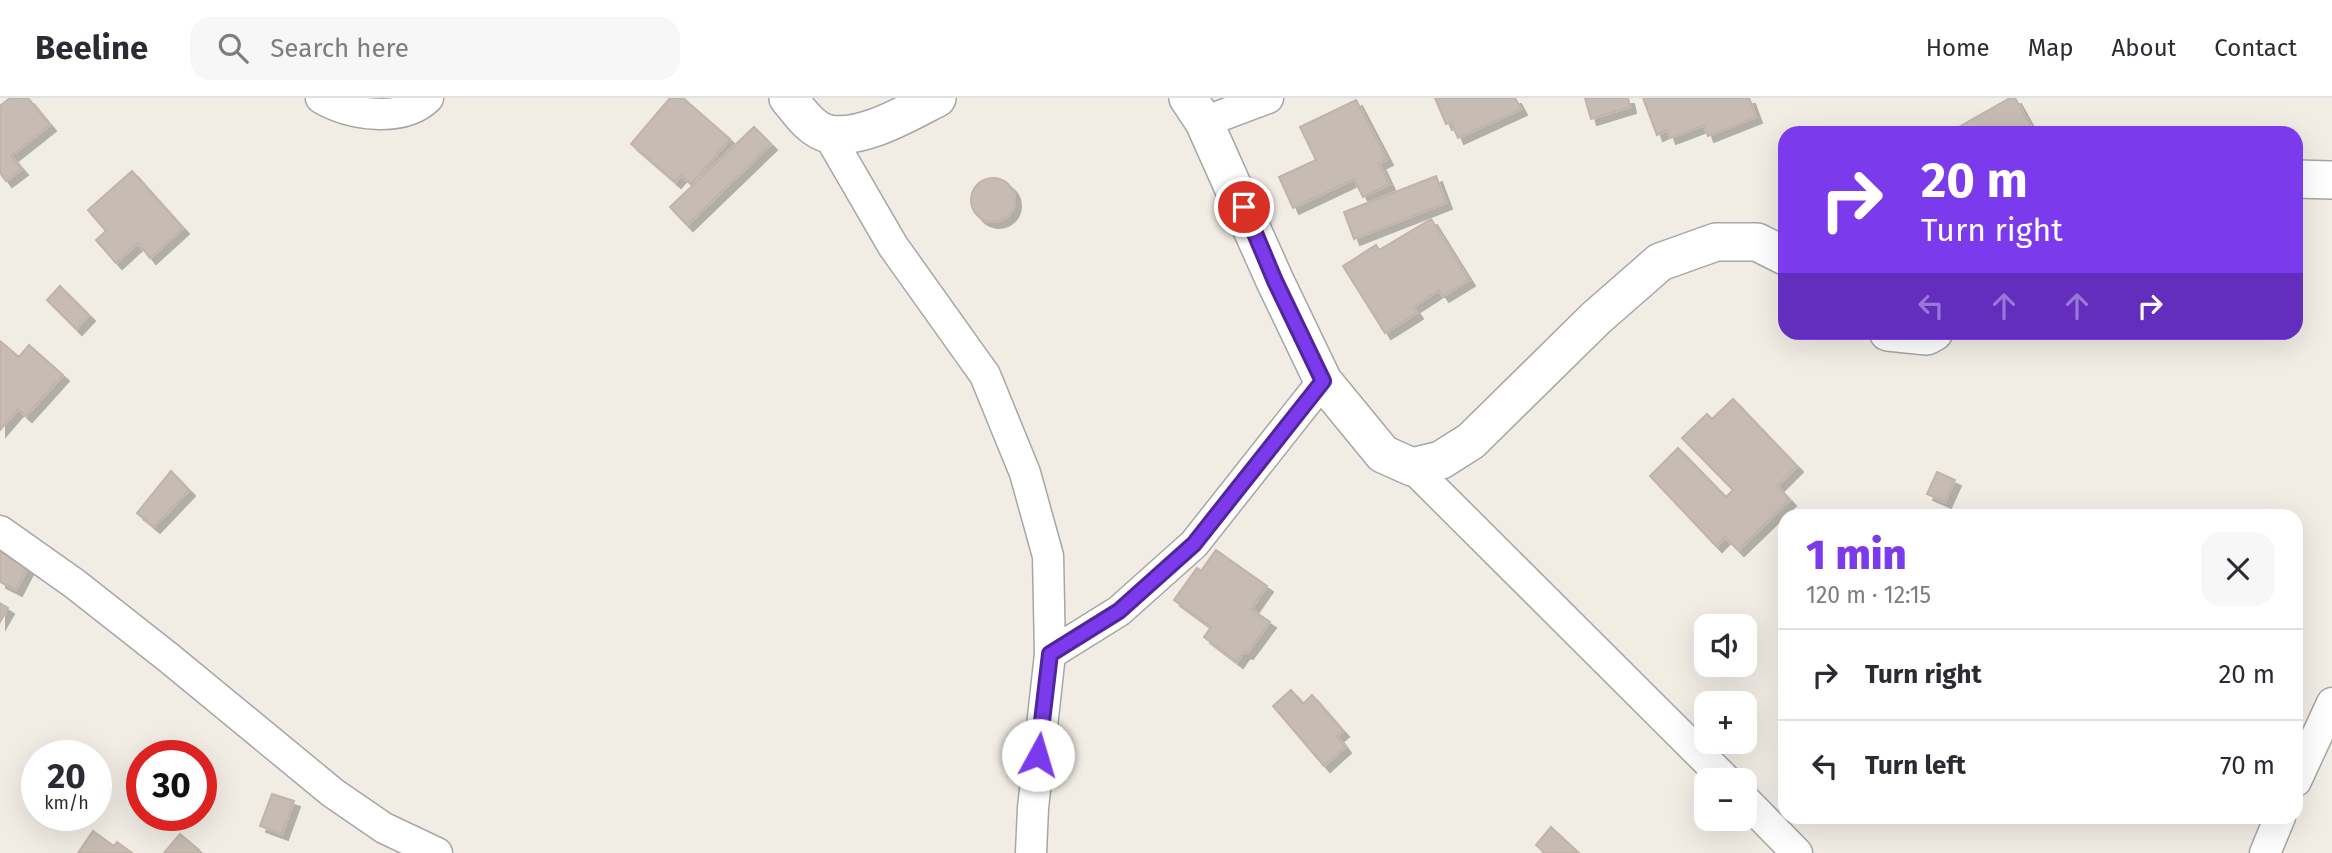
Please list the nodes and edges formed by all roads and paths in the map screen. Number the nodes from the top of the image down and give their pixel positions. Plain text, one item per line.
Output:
1 (321, 98) edge
2 (428, 98) edge
3 (788, 98) edge
4 (937, 98) edge
5 (1268, 98) edge
6 (1196, 110) edge
7 (828, 134) junction
8 (2303, 179) edge
9 (2332, 180) edge
10 (1778, 252) edge
11 (1323, 381) junction
12 (1412, 467) junction
13 (0, 531) edge
14 (1050, 654) junction
15 (2332, 703) edge
16 (2303, 766) edge
17 (1714, 768) edge
18 (1757, 812) edge
19 (2277, 824) edge
20 (437, 853) edge
21 (1031, 853) edge
22 (1797, 853) edge
23 (2265, 853) edge

1 - 2 street
3 - 7 street
4 - 7 street
5 - 6 street
6 - 11 street
7 - 14 street
8 - 9 street
10 - 12 street
11 - 12 street
11 - 14 street
12 - 17 street
13 - 20 street
14 - 21 street
15 - 16 street
18 - 22 street
19 - 23 street

